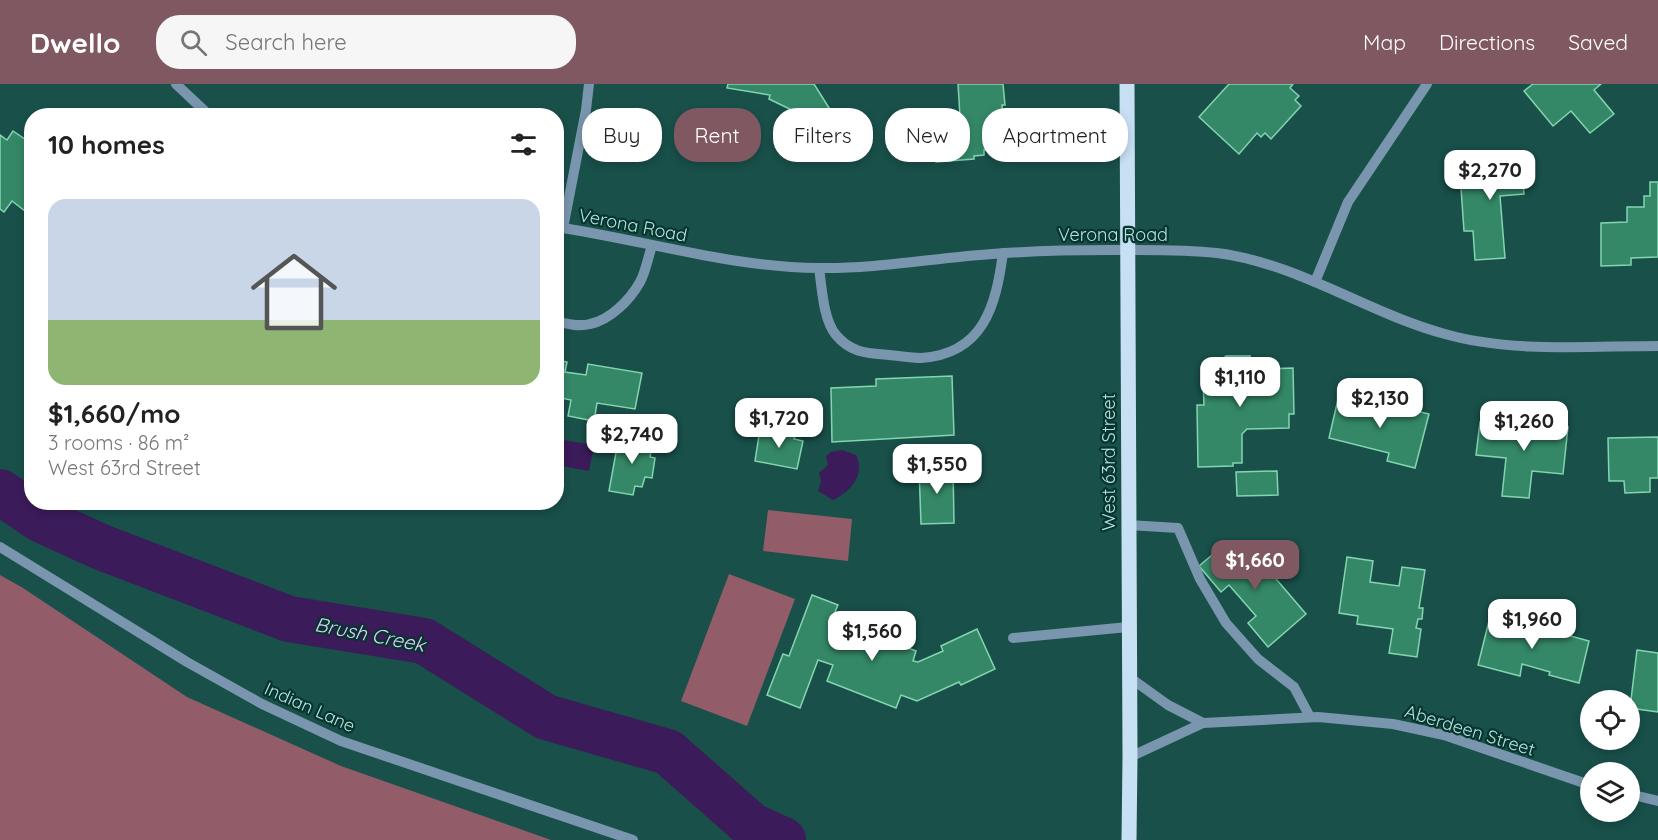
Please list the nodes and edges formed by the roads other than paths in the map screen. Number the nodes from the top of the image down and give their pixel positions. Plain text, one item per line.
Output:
1 (176, 84) edge
2 (589, 84) edge
3 (1127, 84) edge
4 (1427, 84) edge
5 (202, 108) edge
6 (564, 210) edge
7 (564, 229) edge
8 (652, 246) junction
9 (1127, 250) junction
10 (1003, 253) junction
11 (819, 268) junction
12 (1315, 282) junction
13 (564, 323) edge
14 (1658, 346) edge
15 (1128, 525) junction
16 (0, 547) edge
17 (1128, 627) junction
18 (1013, 638) dead end
19 (1129, 677) junction
20 (1310, 717) junction
21 (1203, 723) junction
22 (1130, 757) junction
23 (1580, 782) edge
24 (1640, 797) edge
25 (1658, 801) edge
26 (633, 840) edge
27 (1129, 840) edge

1 - 5 street
2 - 6 street
3 - 9 main road, West 63rd Street
4 - 12 street
7 - 8 street, Verona Road
8 - 11 street, Verona Road
8 - 13 street
9 - 10 street, Verona Road
9 - 12 street, Verona Road
9 - 15 main road, West 63rd Street
10 - 11 street, Verona Road
10 - 11 street
12 - 14 street, Verona Road
15 - 17 main road, West 63rd Street
15 - 20 street
16 - 26 street, Indian Lane
17 - 18 street
17 - 19 main road, West 63rd Street
19 - 21 street
19 - 22 main road, West 63rd Street
20 - 21 street, Aberdeen Street
20 - 23 street, Aberdeen Street
21 - 22 street, Aberdeen Street
22 - 27 main road, West 63rd Street
24 - 25 street

